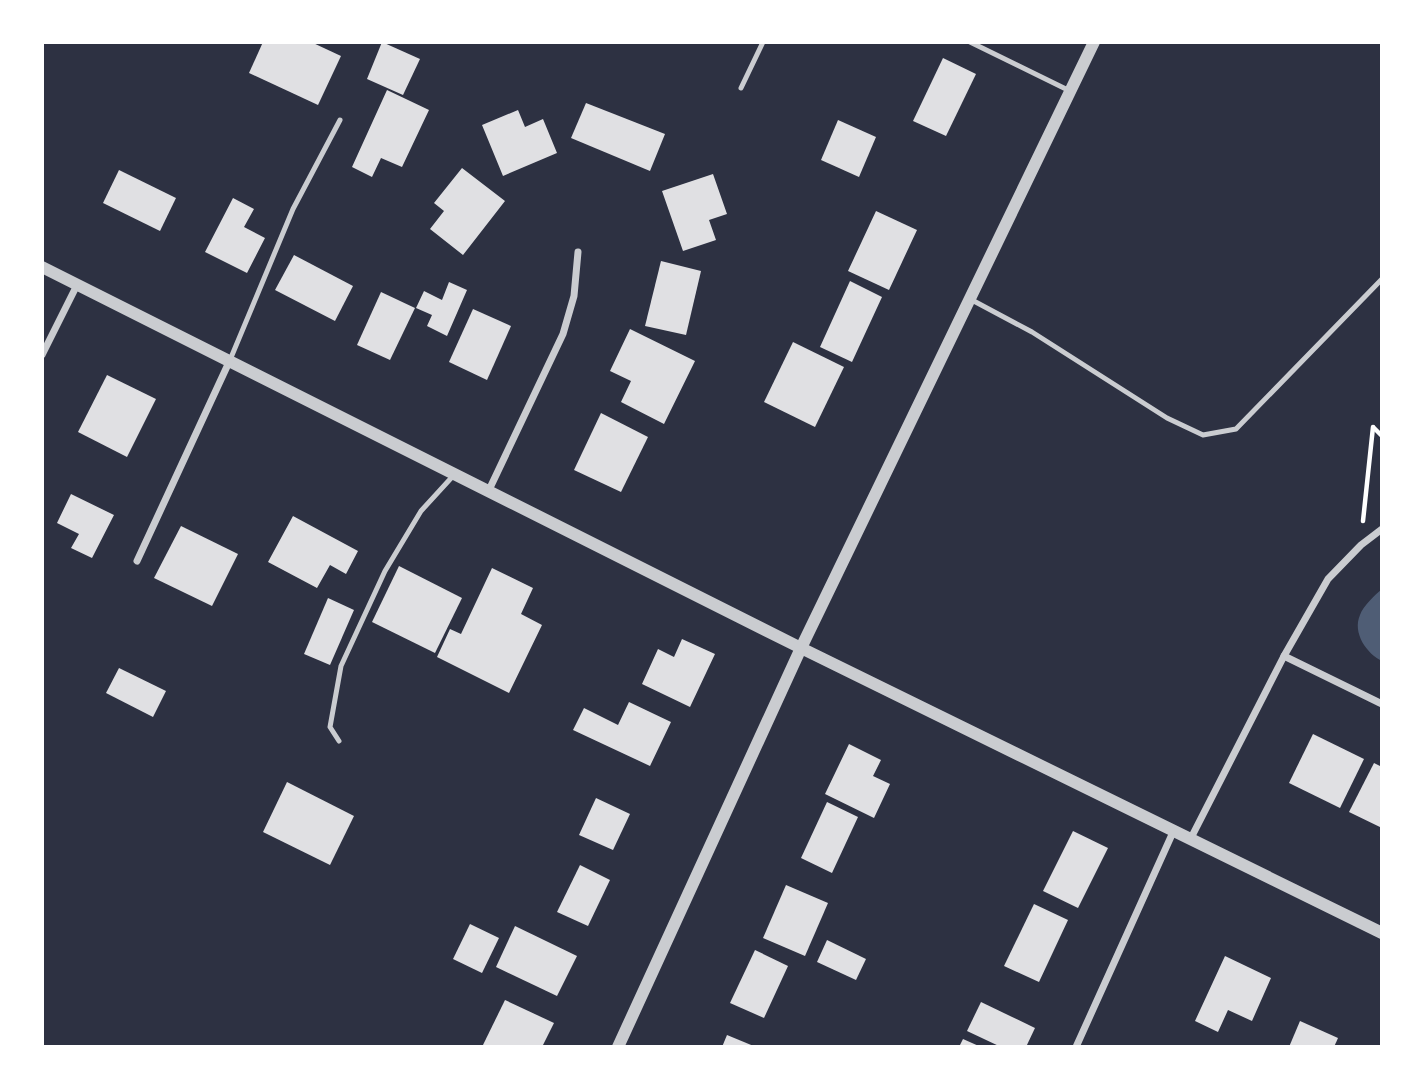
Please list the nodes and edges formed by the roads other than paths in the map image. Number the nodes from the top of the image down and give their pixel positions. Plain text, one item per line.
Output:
1 (763, 42) edge
2 (970, 42) edge
3 (1094, 42) edge
4 (741, 89) dead end
5 (1070, 91) junction
6 (340, 120) dead end
7 (578, 252) dead end
8 (42, 267) edge
9 (1382, 279) edge
10 (77, 285) junction
11 (970, 299) junction
12 (42, 355) edge
13 (230, 360) junction
14 (455, 473) junction
15 (489, 490) junction
16 (1382, 529) edge
17 (137, 561) dead end
18 (801, 648) junction
19 (1284, 656) junction
20 (1382, 705) edge
21 (340, 741) dead end
22 (1174, 830) junction
23 (1191, 838) junction
24 (1382, 933) edge
25 (618, 1047) edge
26 (1076, 1047) edge

1 - 4 lane
2 - 5 lane
3 - 5 street
5 - 11 street
6 - 13 lane
7 - 15 street
8 - 10 street
9 - 11 lane
10 - 12 street
10 - 13 street
11 - 18 street
13 - 14 street
13 - 17 street
14 - 15 street
14 - 21 lane
15 - 18 street
16 - 19 street
18 - 22 street
18 - 25 street
19 - 20 street
19 - 23 street
22 - 23 street
22 - 26 street
23 - 24 street

